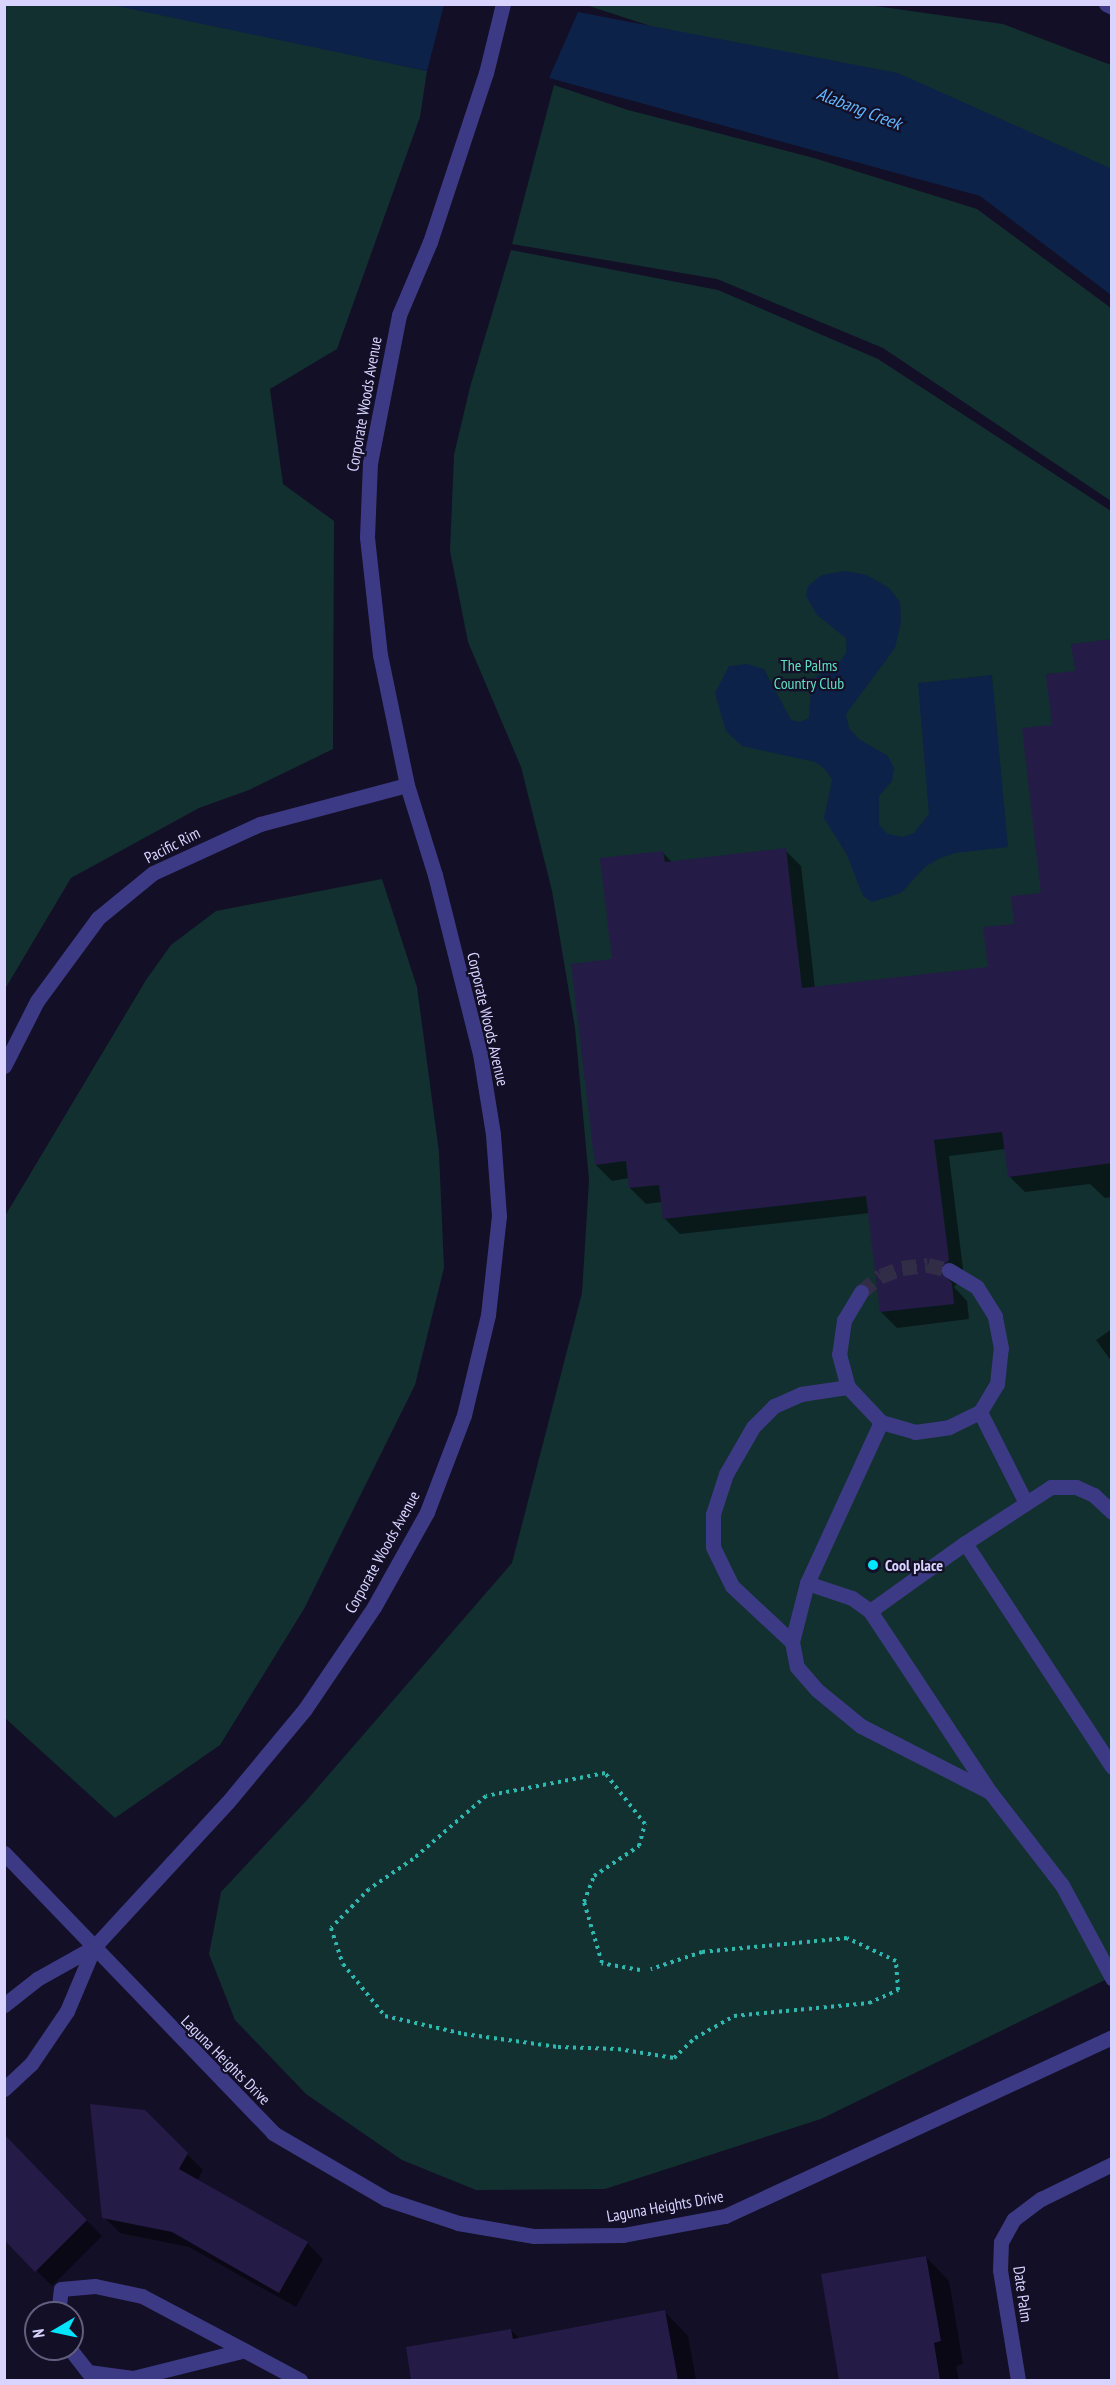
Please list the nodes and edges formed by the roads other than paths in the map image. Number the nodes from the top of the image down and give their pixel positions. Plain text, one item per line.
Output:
1 (503, 4) edge
2 (1106, 4) edge
3 (1112, 7) edge
4 (407, 785) junction
5 (4, 1066) edge
6 (949, 1270) tunnel mouth
7 (861, 1292) tunnel mouth
8 (848, 1387) junction
9 (980, 1412) junction
10 (881, 1422) junction
11 (1025, 1501) junction
12 (1112, 1512) edge
13 (965, 1542) junction
14 (807, 1582) junction
15 (870, 1611) junction
16 (792, 1642) junction
17 (1112, 1767) edge
18 (990, 1792) junction
19 (4, 1853) edge
20 (94, 1947) junction
21 (1112, 1977) edge
22 (4, 2006) edge
23 (1112, 2037) edge
24 (4, 2089) edge
25 (1112, 2164) edge
26 (60, 2301) edge
27 (241, 2351) junction
28 (79, 2361) edge
29 (300, 2380) edge
30 (1018, 2380) edge

1 - 4 street, Corporate Woods Avenue
2 - 3 street
4 - 5 street, Pacific Rim
4 - 20 street, Corporate Woods Avenue
6 - 9 street
7 - 8 street
8 - 10 street
8 - 16 street
9 - 10 street
9 - 11 street
10 - 14 street
11 - 12 street
11 - 13 street
13 - 15 street
13 - 17 street
14 - 15 street
14 - 16 street
15 - 18 street
16 - 18 street
18 - 21 street
19 - 20 street, Laguna Heights Drive
20 - 22 street
20 - 23 street, Laguna Heights Drive
20 - 24 street
25 - 30 street, Date Palm
26 - 27 street
27 - 28 street
27 - 29 street

